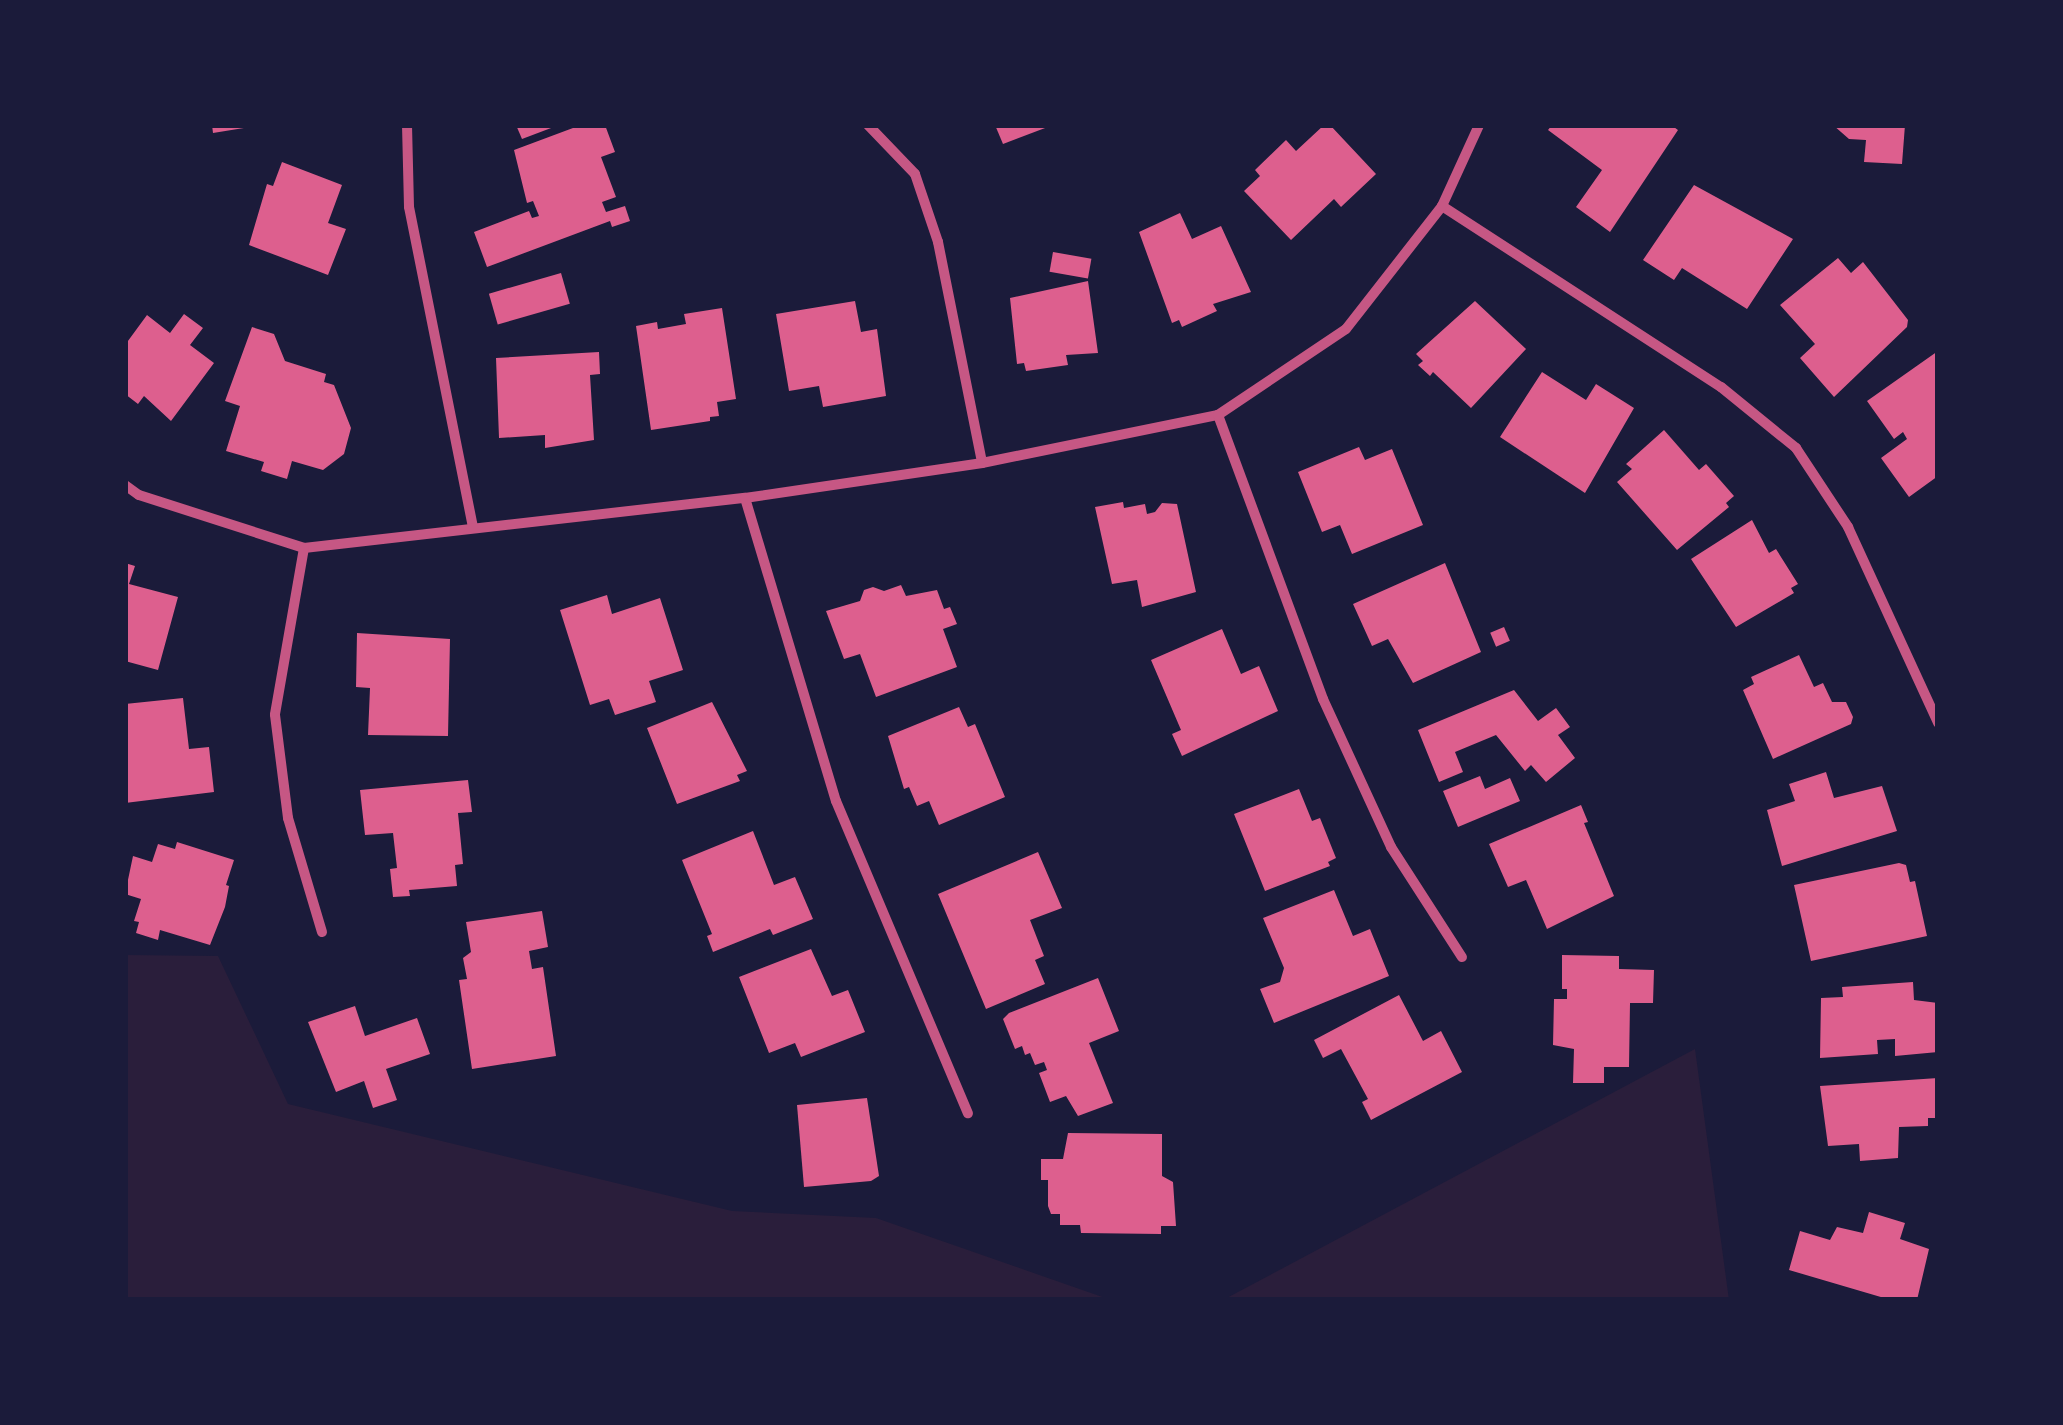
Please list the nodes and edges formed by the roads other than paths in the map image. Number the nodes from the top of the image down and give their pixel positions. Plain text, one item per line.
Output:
1 (407, 125) edge
2 (868, 125) edge
3 (1479, 125) edge
4 (1442, 206) junction
5 (1218, 416) junction
6 (982, 463) junction
7 (125, 485) edge
8 (745, 498) junction
9 (473, 528) junction
10 (304, 548) junction
11 (1938, 723) edge
12 (322, 932) dead end
13 (1462, 957) dead end
14 (968, 1113) dead end

1 - 9 street
2 - 6 street
3 - 4 street
4 - 5 street
4 - 11 street
5 - 6 street
5 - 13 street
6 - 8 street
7 - 10 street
8 - 9 street
8 - 14 street
9 - 10 street
10 - 12 street

